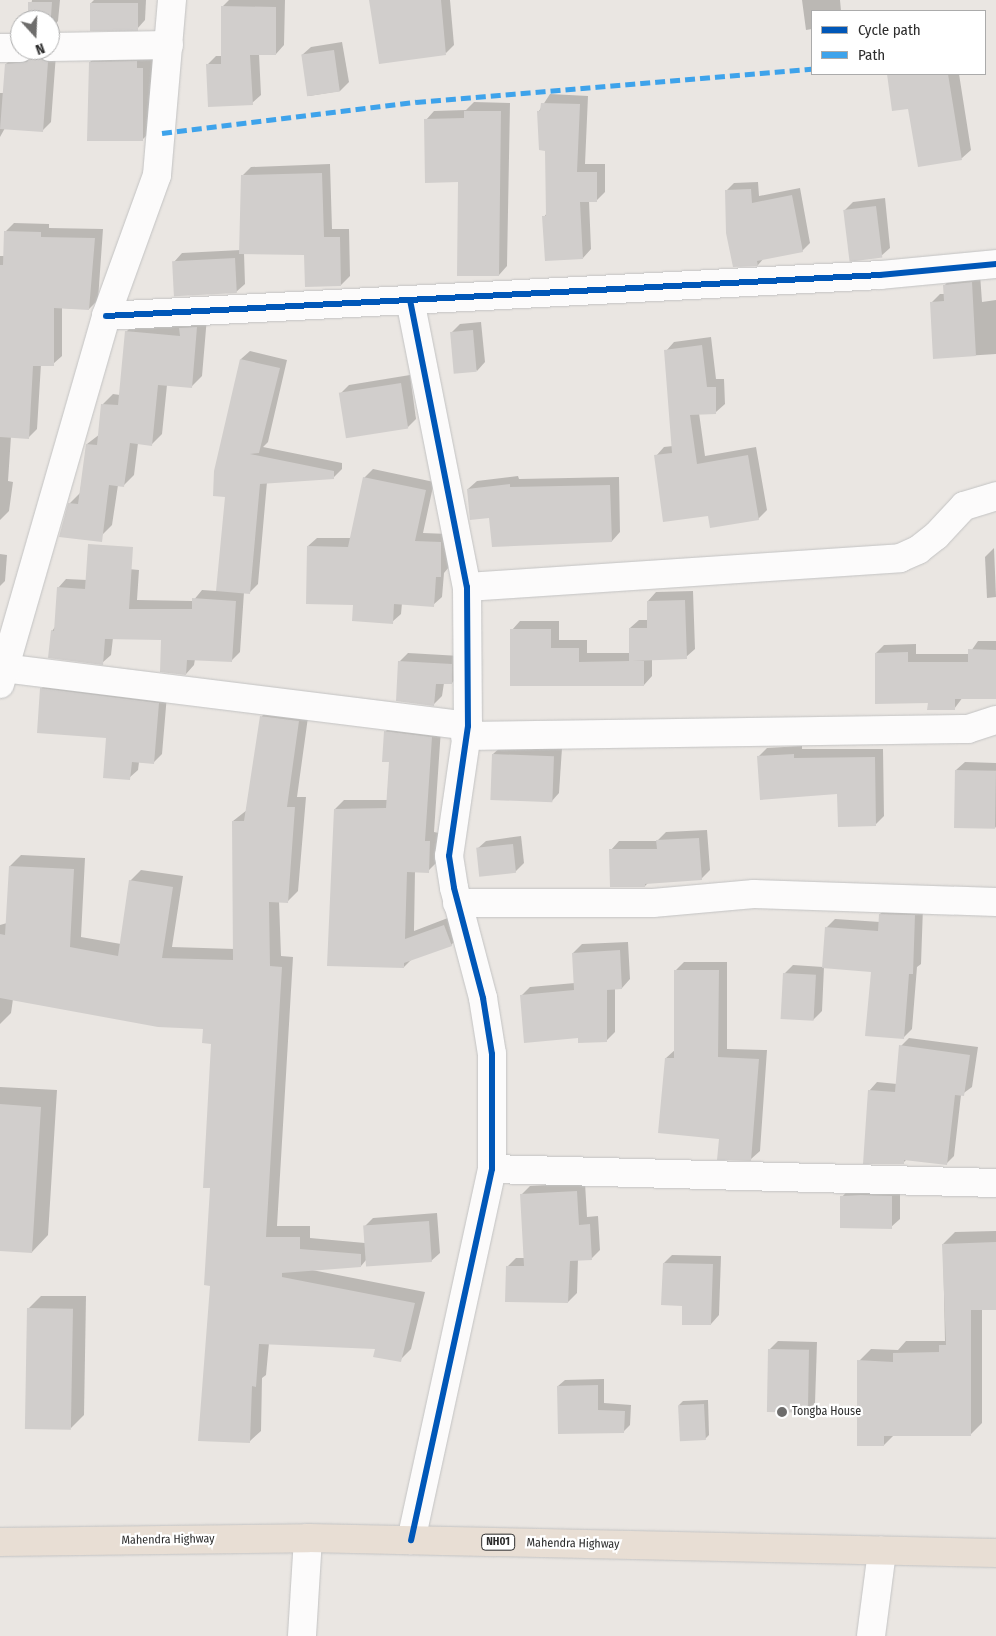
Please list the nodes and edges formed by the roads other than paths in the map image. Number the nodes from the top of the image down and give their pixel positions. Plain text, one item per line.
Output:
1 (172, 0) edge
2 (169, 46) junction
3 (60, 47) edge
4 (996, 264) edge
5 (410, 300) junction
6 (106, 316) junction
7 (996, 496) edge
8 (467, 587) junction
9 (1, 676) edge
10 (996, 720) edge
11 (467, 731) junction
12 (458, 902) junction
13 (996, 902) edge
14 (492, 1169) junction
15 (996, 1183) edge
16 (308, 1538) junction
17 (411, 1540) junction
18 (0, 1542) edge
19 (882, 1551) junction
20 (996, 1553) edge
21 (302, 1636) edge
22 (871, 1636) edge

1 - 2 street
2 - 3 street
2 - 6 street
4 - 5 street
5 - 6 street
5 - 8 street
6 - 9 street
7 - 8 street
8 - 11 street
9 - 11 street
10 - 11 street
11 - 12 street
12 - 13 street
12 - 14 street
14 - 15 street
14 - 17 street
16 - 17 highway, Mahendra Highway / NH01
16 - 18 highway, Mahendra Highway / NH01
16 - 21 street
17 - 19 highway, Mahendra Highway / NH01
19 - 20 highway, Mahendra Highway / NH01
19 - 22 street

